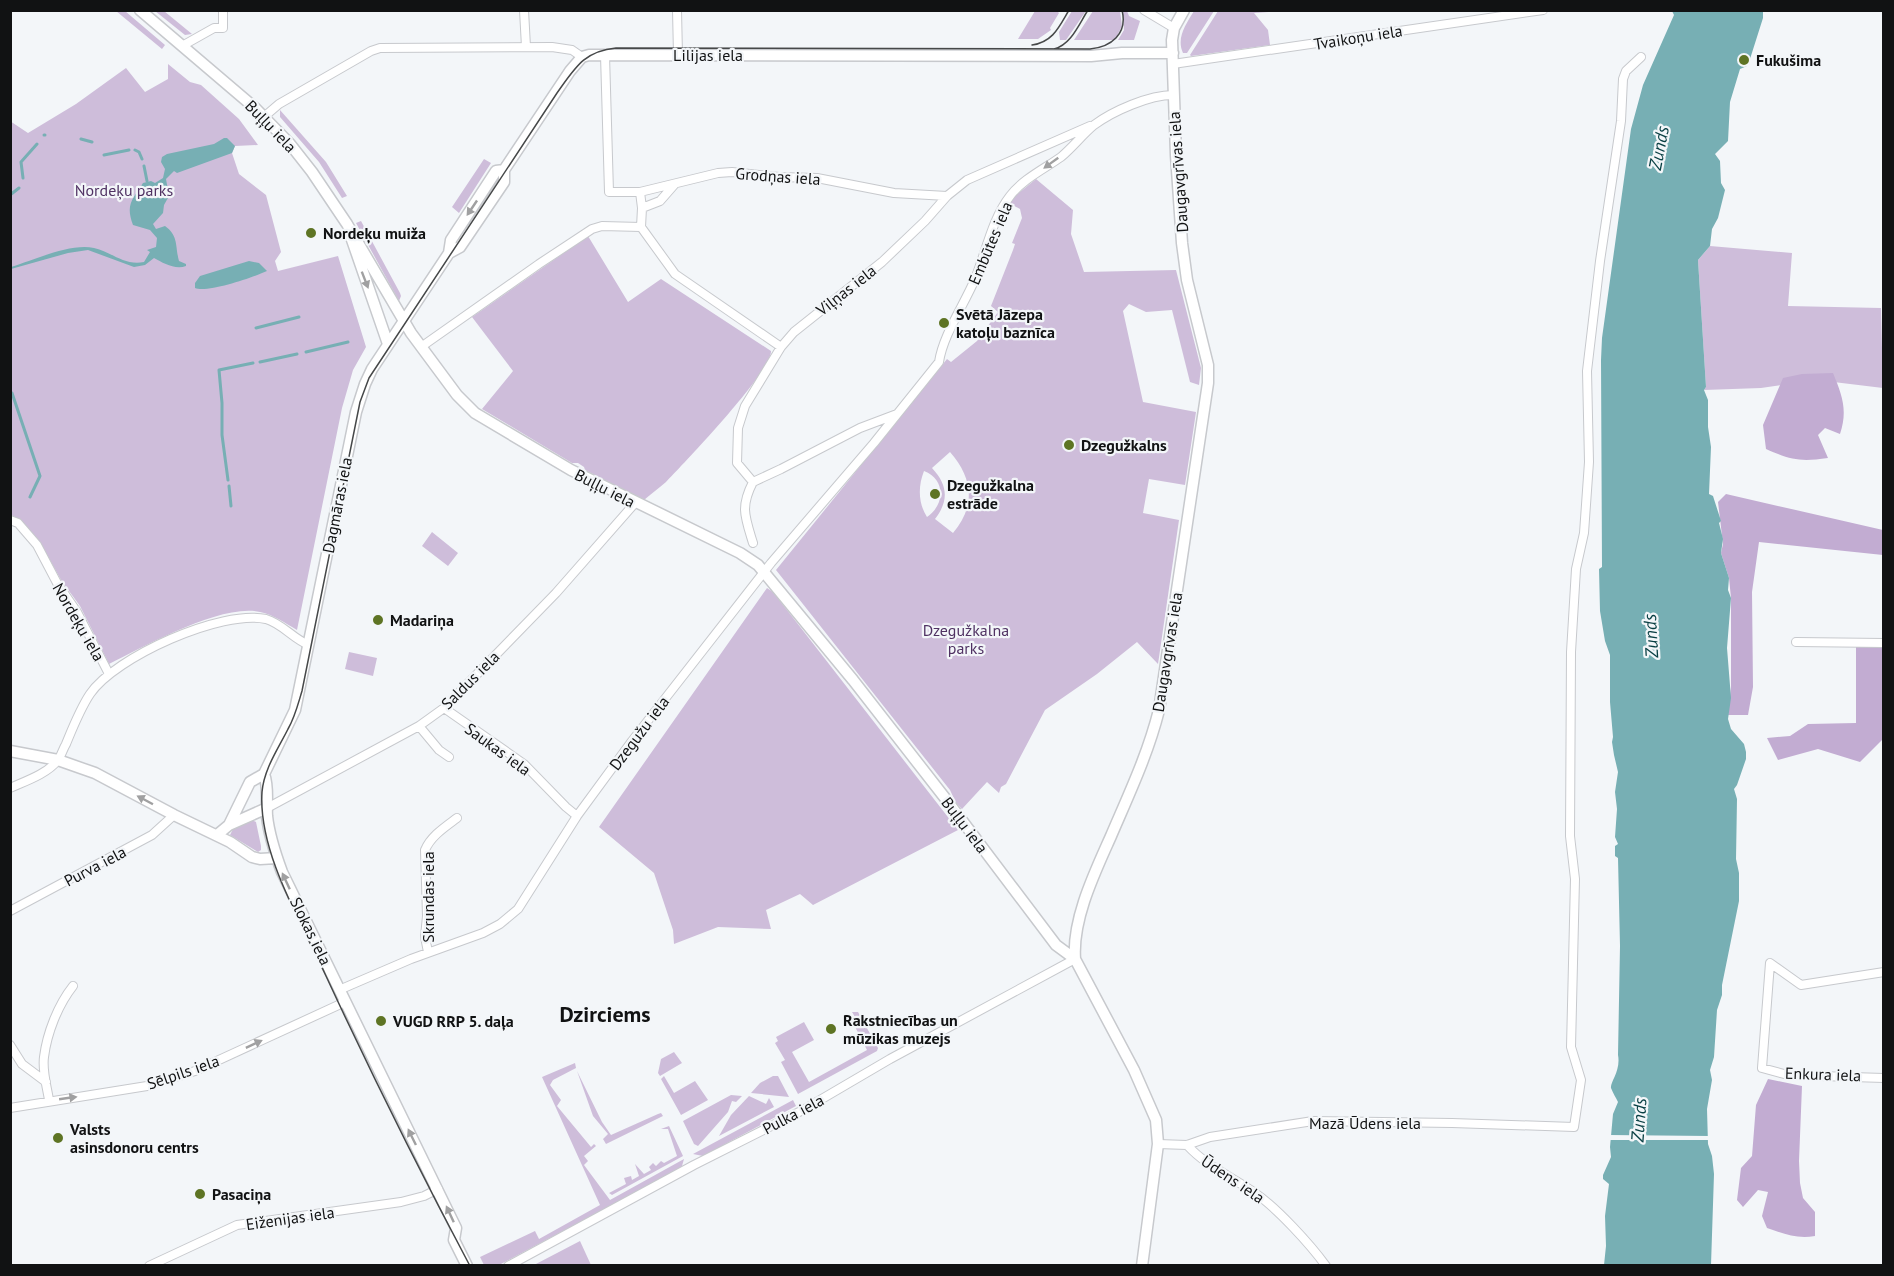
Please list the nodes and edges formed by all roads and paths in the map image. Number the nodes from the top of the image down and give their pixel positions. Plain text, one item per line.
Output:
1 (140, 10) edge
2 (223, 10) edge
3 (524, 10) edge
4 (677, 10) edge
5 (1144, 10) edge
6 (1184, 10) edge
7 (1544, 10) edge
8 (1174, 28) junction
9 (182, 46) junction
10 (526, 47) junction
11 (605, 55) junction
12 (678, 55) junction
13 (582, 57) junction
14 (1641, 57) dead end
15 (1173, 59) junction
16 (1173, 95) junction
17 (265, 116) junction
18 (1095, 125) junction
19 (674, 185) junction
20 (640, 192) junction
21 (947, 196) junction
22 (642, 208) junction
23 (347, 224) junction
24 (641, 226) junction
25 (404, 321) junction
26 (388, 344) junction
27 (421, 347) junction
28 (781, 347) junction
29 (898, 414) junction
30 (753, 482) junction
31 (635, 503) junction
32 (10, 520) edge
33 (753, 543) dead end
34 (764, 572) junction
35 (1796, 642) dead end
36 (1884, 643) edge
37 (309, 645) junction
38 (109, 674) junction
39 (444, 708) junction
40 (419, 726) junction
41 (10, 751) edge
42 (449, 757) dead end
43 (58, 760) junction
44 (264, 774) junction
45 (10, 788) edge
46 (267, 808) junction
47 (174, 815) junction
48 (578, 816) junction
49 (457, 818) dead end
50 (229, 825) junction
51 (217, 835) junction
52 (277, 858) junction
53 (10, 911) edge
54 (429, 952) junction
55 (1075, 959) junction
56 (1884, 972) edge
57 (73, 986) dead end
58 (339, 990) junction
59 (345, 1002) junction
60 (10, 1045) edge
61 (1884, 1078) edge
62 (46, 1082) junction
63 (49, 1100) junction
64 (10, 1108) edge
65 (1158, 1144) junction
66 (1188, 1145) junction
67 (438, 1189) junction
68 (149, 1266) edge
69 (466, 1266) edge
70 (508, 1266) edge
71 (1142, 1266) edge
72 (1326, 1266) edge

1 - 9 street, Buļļu iela
2 - 9 street
3 - 10 street
4 - 12 street
5 - 8 street
6 - 8 street, Daugavgrīvas iela
7 - 15 street, Tvaikoņu iela
8 - 15 street, Daugavgrīvas iela
9 - 17 street, Buļļu iela
10 - 13 street, Lilijas iela
10 - 17 street, Lilijas iela
11 - 12 street, Lilijas iela
11 - 13 street, Lilijas iela
11 - 20 street
12 - 15 street, Lilijas iela
13 - 25 street, Dagmāras iela
14 - 66 street, Mazā Ūdens iela
15 - 16 street, Daugavgrīvas iela
16 - 18 street, Embūtes iela
16 - 55 street, Daugavgrīvas iela
17 - 23 street, Buļļu iela
18 - 21 street, Viļņas iela
18 -> 29 street, Embūtes iela
19 - 20 street
19 - 21 street, Grodņas iela
19 - 22 street, Grodņas iela
20 - 22 street
21 - 28 street, Viļņas iela
22 - 24 street
23 - 25 street, Buļļu iela
23 -> 26 street
24 - 27 street
24 - 28 street
25 - 26 street, Dagmāras iela
25 - 27 street, Buļļu iela
26 - 37 street, Dagmāras iela
27 - 31 street, Buļļu iela
28 - 30 street, Viļņas iela
29 - 30 street
29 - 34 street, Dzegužu iela
30 - 33 street
31 - 34 street, Buļļu iela
31 - 39 street, Saldus iela
32 - 38 street, Nordeķu iela
34 - 48 street, Dzegužu iela
34 - 55 street, Buļļu iela
35 - 36 street
37 - 38 street
37 - 44 street, Dagmāras iela
38 - 43 street, Nordeķu iela
39 - 40 street, Saldus iela
39 - 48 street, Saukas iela
40 - 42 street
40 - 46 street, Saldus iela
41 - 43 street
43 - 45 street
47 -> 43 street
44 - 46 street
44 - 50 street, Dagmāras iela
46 - 50 street
46 - 52 street
47 - 51 street
47 - 53 street, Purva iela
48 - 54 street, Dzegužu iela
49 - 54 street, Skrundas iela
50 - 51 street, Dagmāras iela
51 - 52 street
58 -> 52 street, Slokas iela
54 - 58 street, Dzegužu iela
55 - 65 street
55 - 70 street, Pulka iela
56 - 61 street, Enkura iela
57 - 62 street
58 - 59 street, Slokas iela
63 -> 59 street, Sēlpils iela
67 -> 59 street, Slokas iela
60 - 62 street
62 - 63 street
63 - 64 street, Sēlpils iela
65 - 66 street, Mazā Ūdens iela
65 - 71 street
66 - 72 street, Ūdens iela
67 - 68 street, Eiženijas iela
69 -> 67 street, Slokas iela

